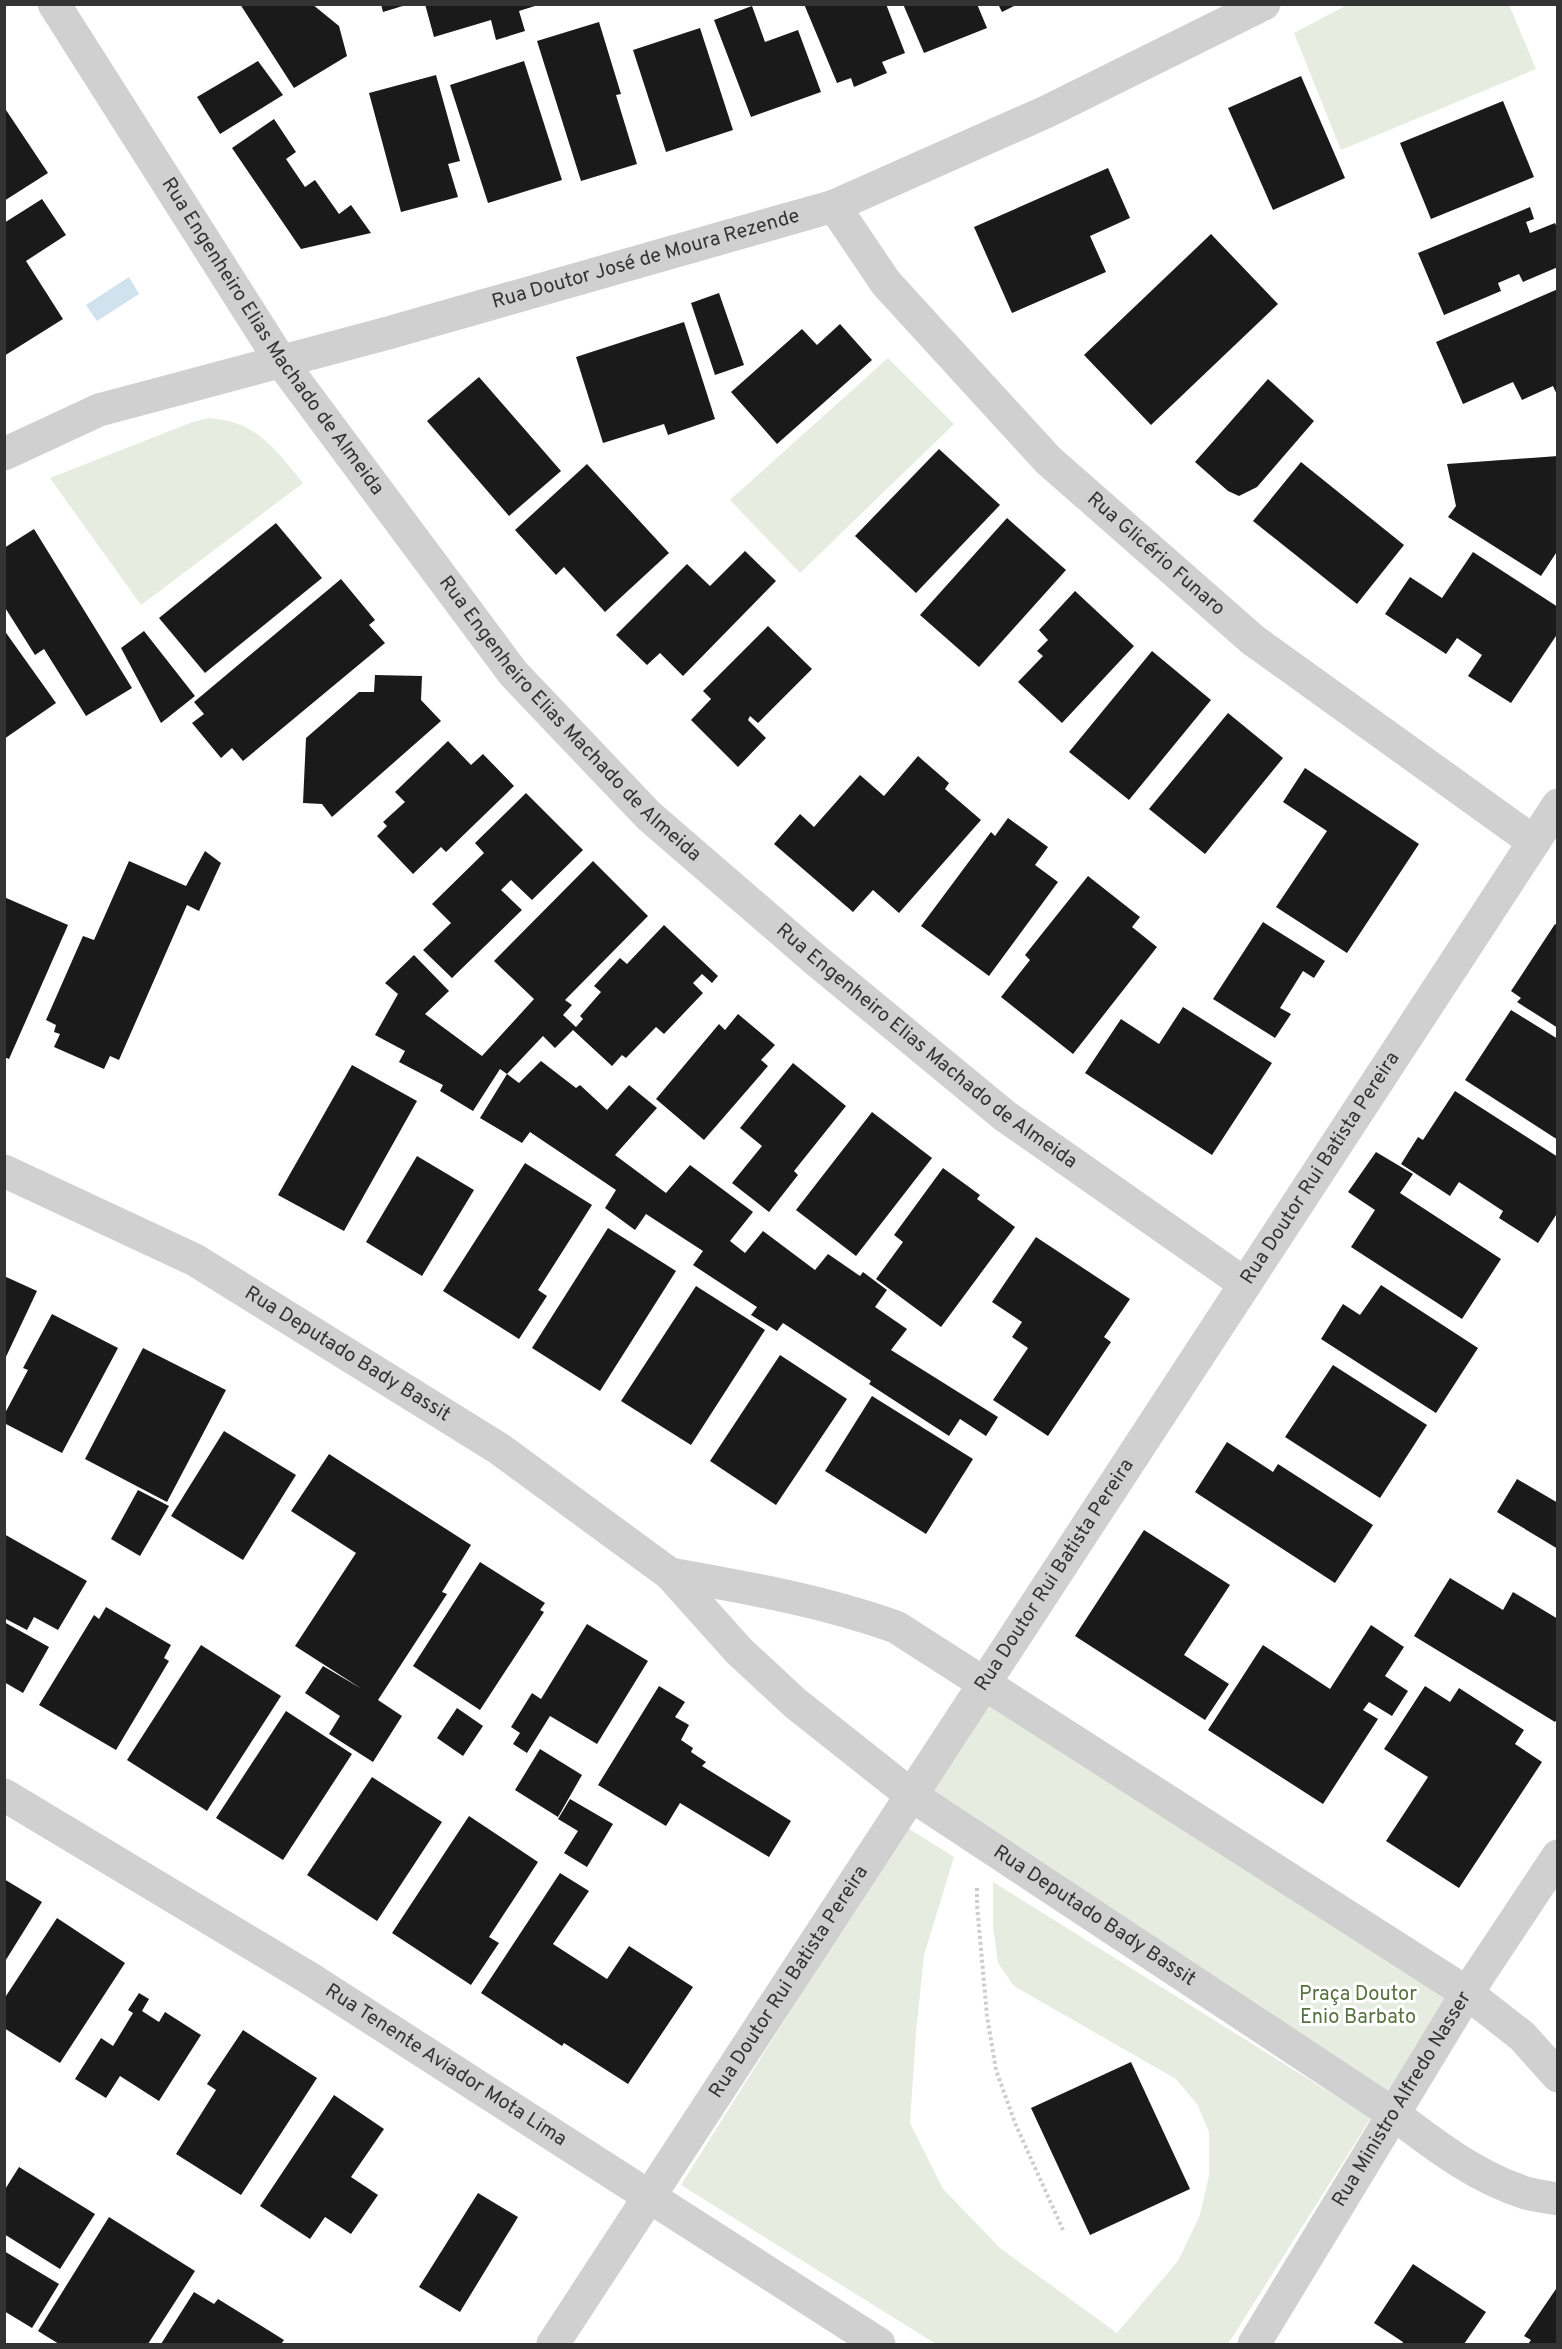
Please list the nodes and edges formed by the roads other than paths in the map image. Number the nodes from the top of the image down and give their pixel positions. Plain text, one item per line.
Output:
1 (54, 4) edge
2 (1264, 4) edge
3 (834, 206) junction
4 (280, 360) junction
5 (4, 454) edge
6 (1557, 805) edge
7 (1534, 842) junction
8 (4, 1171) edge
9 (1245, 1284) junction
10 (670, 1574) junction
11 (985, 1682) junction
12 (4, 1795) edge
13 (911, 1795) junction
14 (1557, 1856) edge
15 (1467, 1993) junction
16 (1557, 2076) edge
17 (1395, 2115) junction
18 (649, 2196) junction
19 (1557, 2199) edge
20 (553, 2344) edge
21 (879, 2344) edge
22 (1254, 2344) edge

1 - 4 street, Rua Engenheiro Elias Machado de Almeida
2 - 3 street, Rua Doutor José de Moura Rezende
3 - 4 street, Rua Doutor José de Moura Rezende
3 - 7 street, Rua Glicério Funaro
4 - 5 street, Rua Doutor José de Moura Rezende
4 - 9 street, Rua Engenheiro Elias Machado de Almeida
6 - 7 street, Rua Doutor Rui Batista Pereira
7 - 9 street, Rua Doutor Rui Batista Pereira
8 - 10 street, Rua Deputado Bady Bassit
9 - 11 street, Rua Doutor Rui Batista Pereira
10 - 11 street, Rua Deputado Bady Bassit
10 - 13 street, Rua Deputado Bady Bassit
11 - 13 street, Rua Doutor Rui Batista Pereira
11 - 15 street, Rua Deputado Bady Bassit
12 - 18 street, Rua Tenente Aviador Mota Lima
13 - 17 street, Rua Deputado Bady Bassit
13 - 18 street, Rua Doutor Rui Batista Pereira
14 - 15 street, Rua Ministro Alfredo Nasser
15 - 16 street, Rua Deputado Bady Bassit
15 - 17 street, Rua Ministro Alfredo Nasser
17 - 19 street, Rua Deputado Bady Bassit
17 - 22 street, Rua Ministro Alfredo Nasser
18 - 20 street, Rua Doutor Rui Batista Pereira
18 - 21 street, Rua Tenente Aviador Mota Lima

